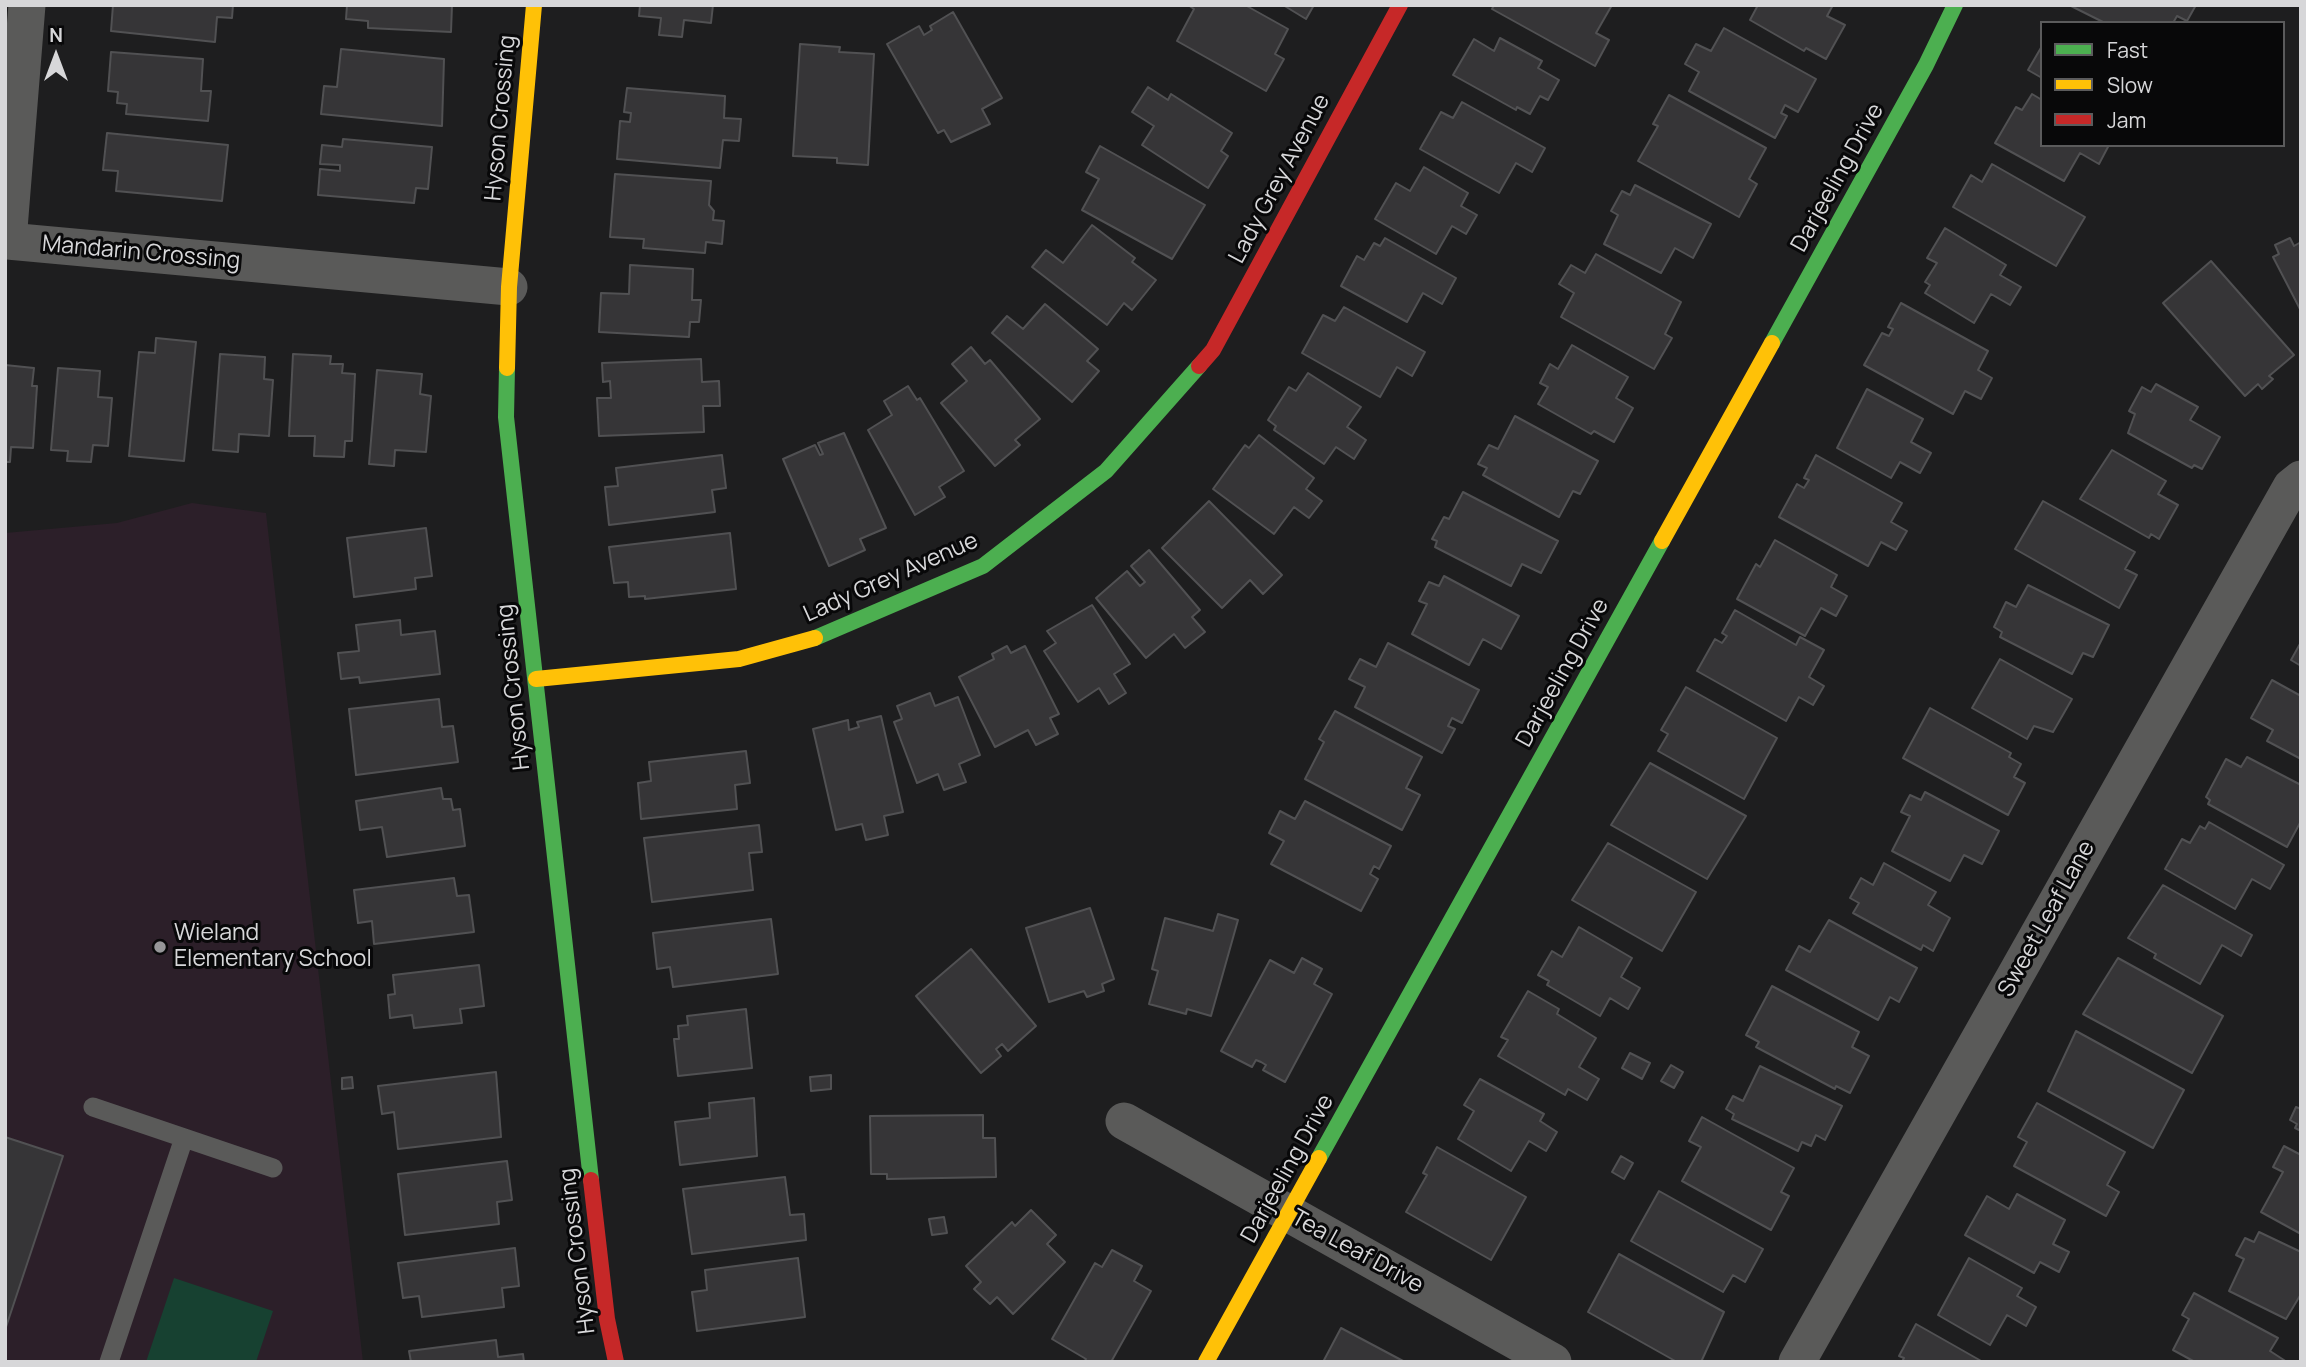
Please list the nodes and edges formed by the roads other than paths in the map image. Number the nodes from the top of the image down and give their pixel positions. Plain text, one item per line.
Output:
1 (27, 5) edge
2 (534, 5) edge
3 (1400, 5) edge
4 (1955, 5) edge
5 (509, 288) junction
6 (2301, 479) edge
7 (536, 679) junction
8 (93, 1107) dead end
9 (1124, 1121) dead end
10 (184, 1138) junction
11 (274, 1168) dead end
12 (1289, 1214) junction
13 (109, 1362) edge
14 (616, 1362) edge
15 (1206, 1362) edge
16 (1553, 1362) edge
17 (1797, 1362) edge

1 - 5 street, Mandarin Crossing
2 - 5 street, Hyson Crossing
3 - 7 street, Lady Grey Avenue
4 - 12 street, Darjeeling Drive
5 - 7 street, Hyson Crossing
6 - 17 street, Sweet Leaf Lane
7 - 14 street, Hyson Crossing
8 - 10 lane
9 - 12 street, Tea Leaf Drive
10 - 11 lane
10 - 13 lane
12 - 15 street, Darjeeling Drive
12 - 16 street, Tea Leaf Drive

